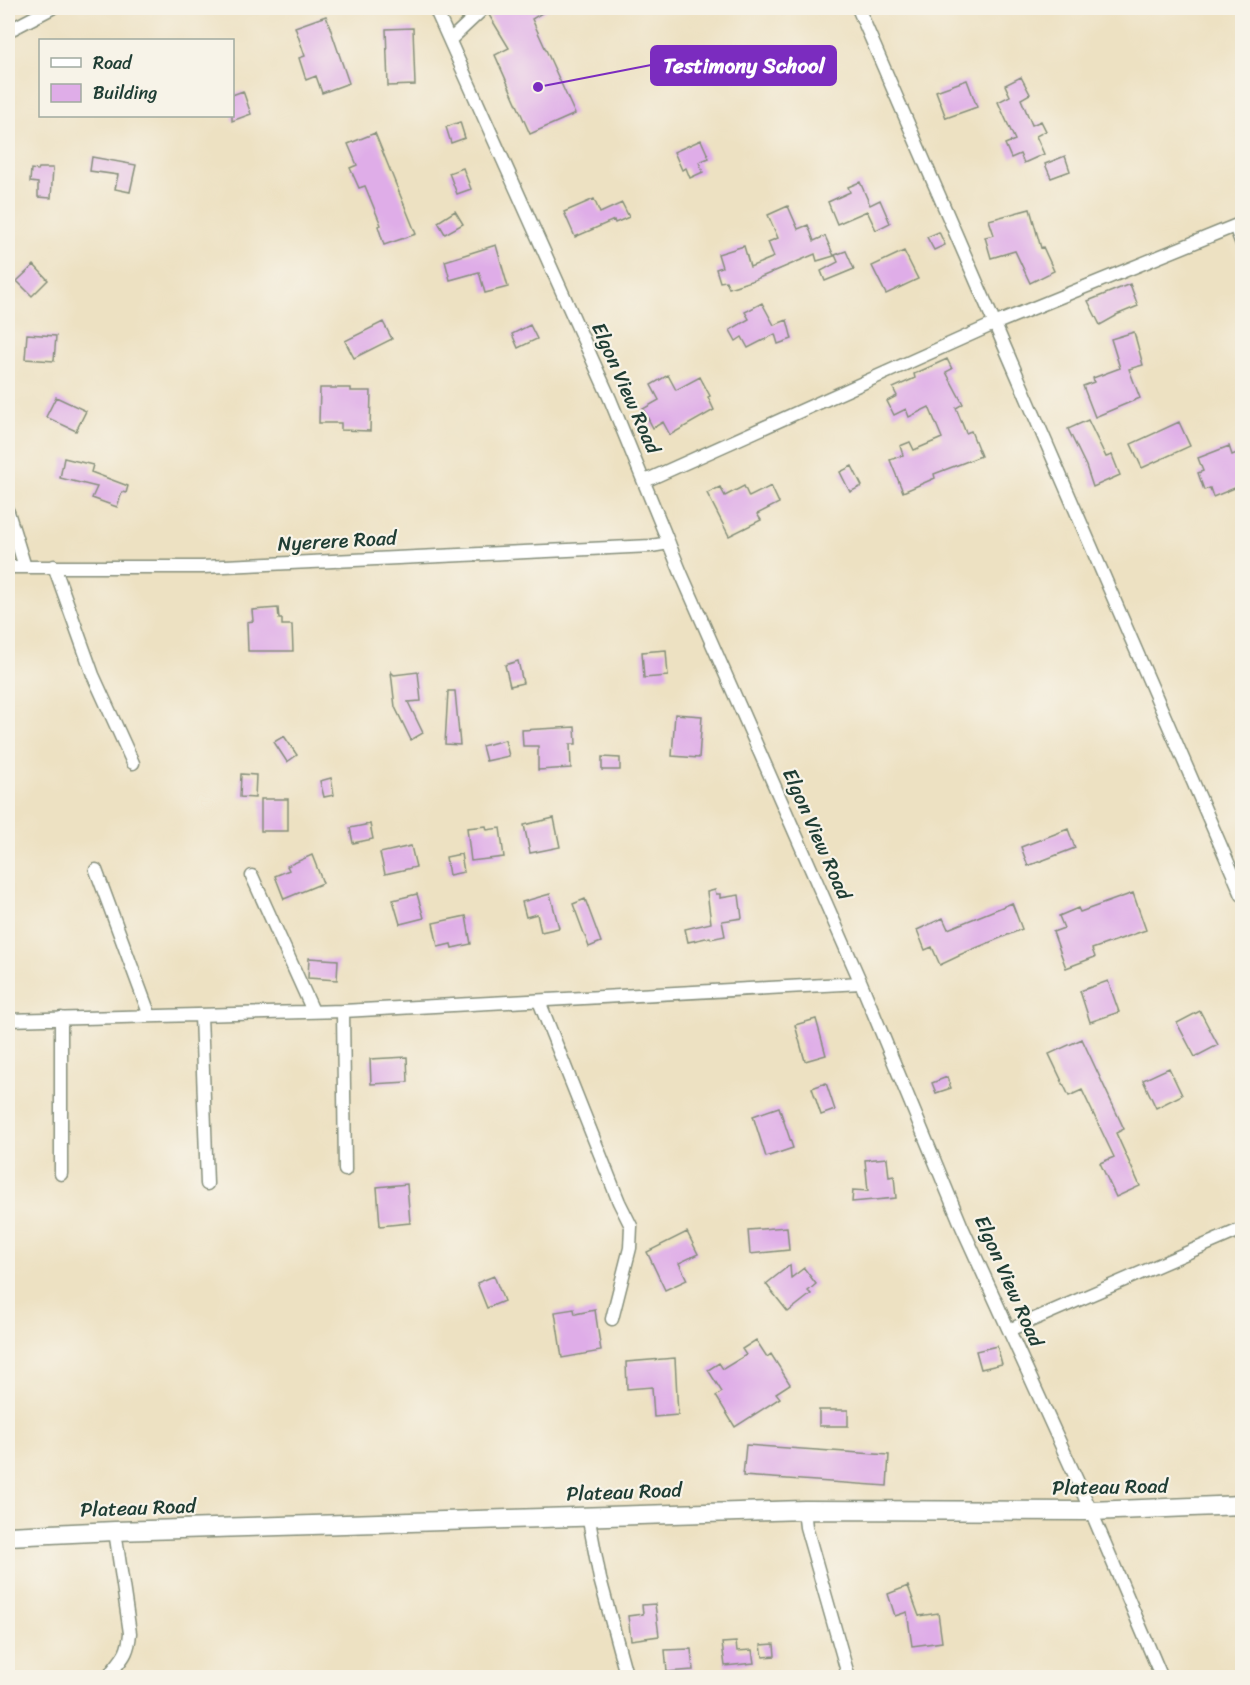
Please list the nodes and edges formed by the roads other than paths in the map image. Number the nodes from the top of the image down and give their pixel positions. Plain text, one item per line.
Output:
1 (52, 8) edge
2 (435, 8) edge
3 (484, 8) edge
4 (858, 8) edge
5 (8, 31) edge
6 (450, 40) junction
7 (1239, 224) edge
8 (1242, 244) edge
9 (994, 324) junction
10 (645, 481) junction
11 (8, 512) edge
12 (669, 543) junction
13 (54, 566) junction
14 (8, 567) edge
15 (24, 567) junction
16 (133, 764) dead end
17 (96, 870) dead end
18 (252, 876) dead end
19 (1242, 895) edge
20 (861, 983) junction
21 (539, 1002) junction
22 (314, 1011) junction
23 (343, 1011) junction
24 (201, 1015) junction
25 (150, 1016) junction
26 (61, 1018) junction
27 (8, 1020) edge
28 (345, 1170) dead end
29 (61, 1174) dead end
30 (207, 1184) dead end
31 (1242, 1229) edge
32 (612, 1319) dead end
33 (1009, 1330) junction
34 (1242, 1505) edge
35 (804, 1510) junction
36 (1091, 1511) junction
37 (588, 1515) junction
38 (115, 1531) junction
39 (8, 1536) edge
40 (107, 1677) edge
41 (627, 1677) edge
42 (849, 1677) edge
43 (1162, 1677) edge

1 - 5 street
2 - 6 street, Elgon View Road
3 - 6 street
4 - 9 street
6 - 10 street, Elgon View Road
7 - 8 street
7 - 9 street
9 - 10 street
9 - 19 street
10 - 12 street, Elgon View Road
11 - 15 street
12 - 13 street, Nyerere Road
12 - 20 street, Elgon View Road
13 - 15 street, Nyerere Road
13 - 16 street
14 - 15 street, Nyerere Road
17 - 25 street
18 - 22 street
20 - 21 street
20 - 33 street, Elgon View Road
21 - 23 street
21 - 32 street
22 - 23 street
22 - 24 street
23 - 28 street
24 - 25 street
24 - 30 street
25 - 26 street
26 - 27 street
26 - 29 street
31 - 33 street
33 - 36 street, Elgon View Road
34 - 36 street, Plateau Road
35 - 36 street, Plateau Road
35 - 37 street, Plateau Road
35 - 42 street
36 - 43 street, Elgon View Road
37 - 38 street, Plateau Road
37 - 41 street
38 - 39 street, Plateau Road
38 - 40 street

